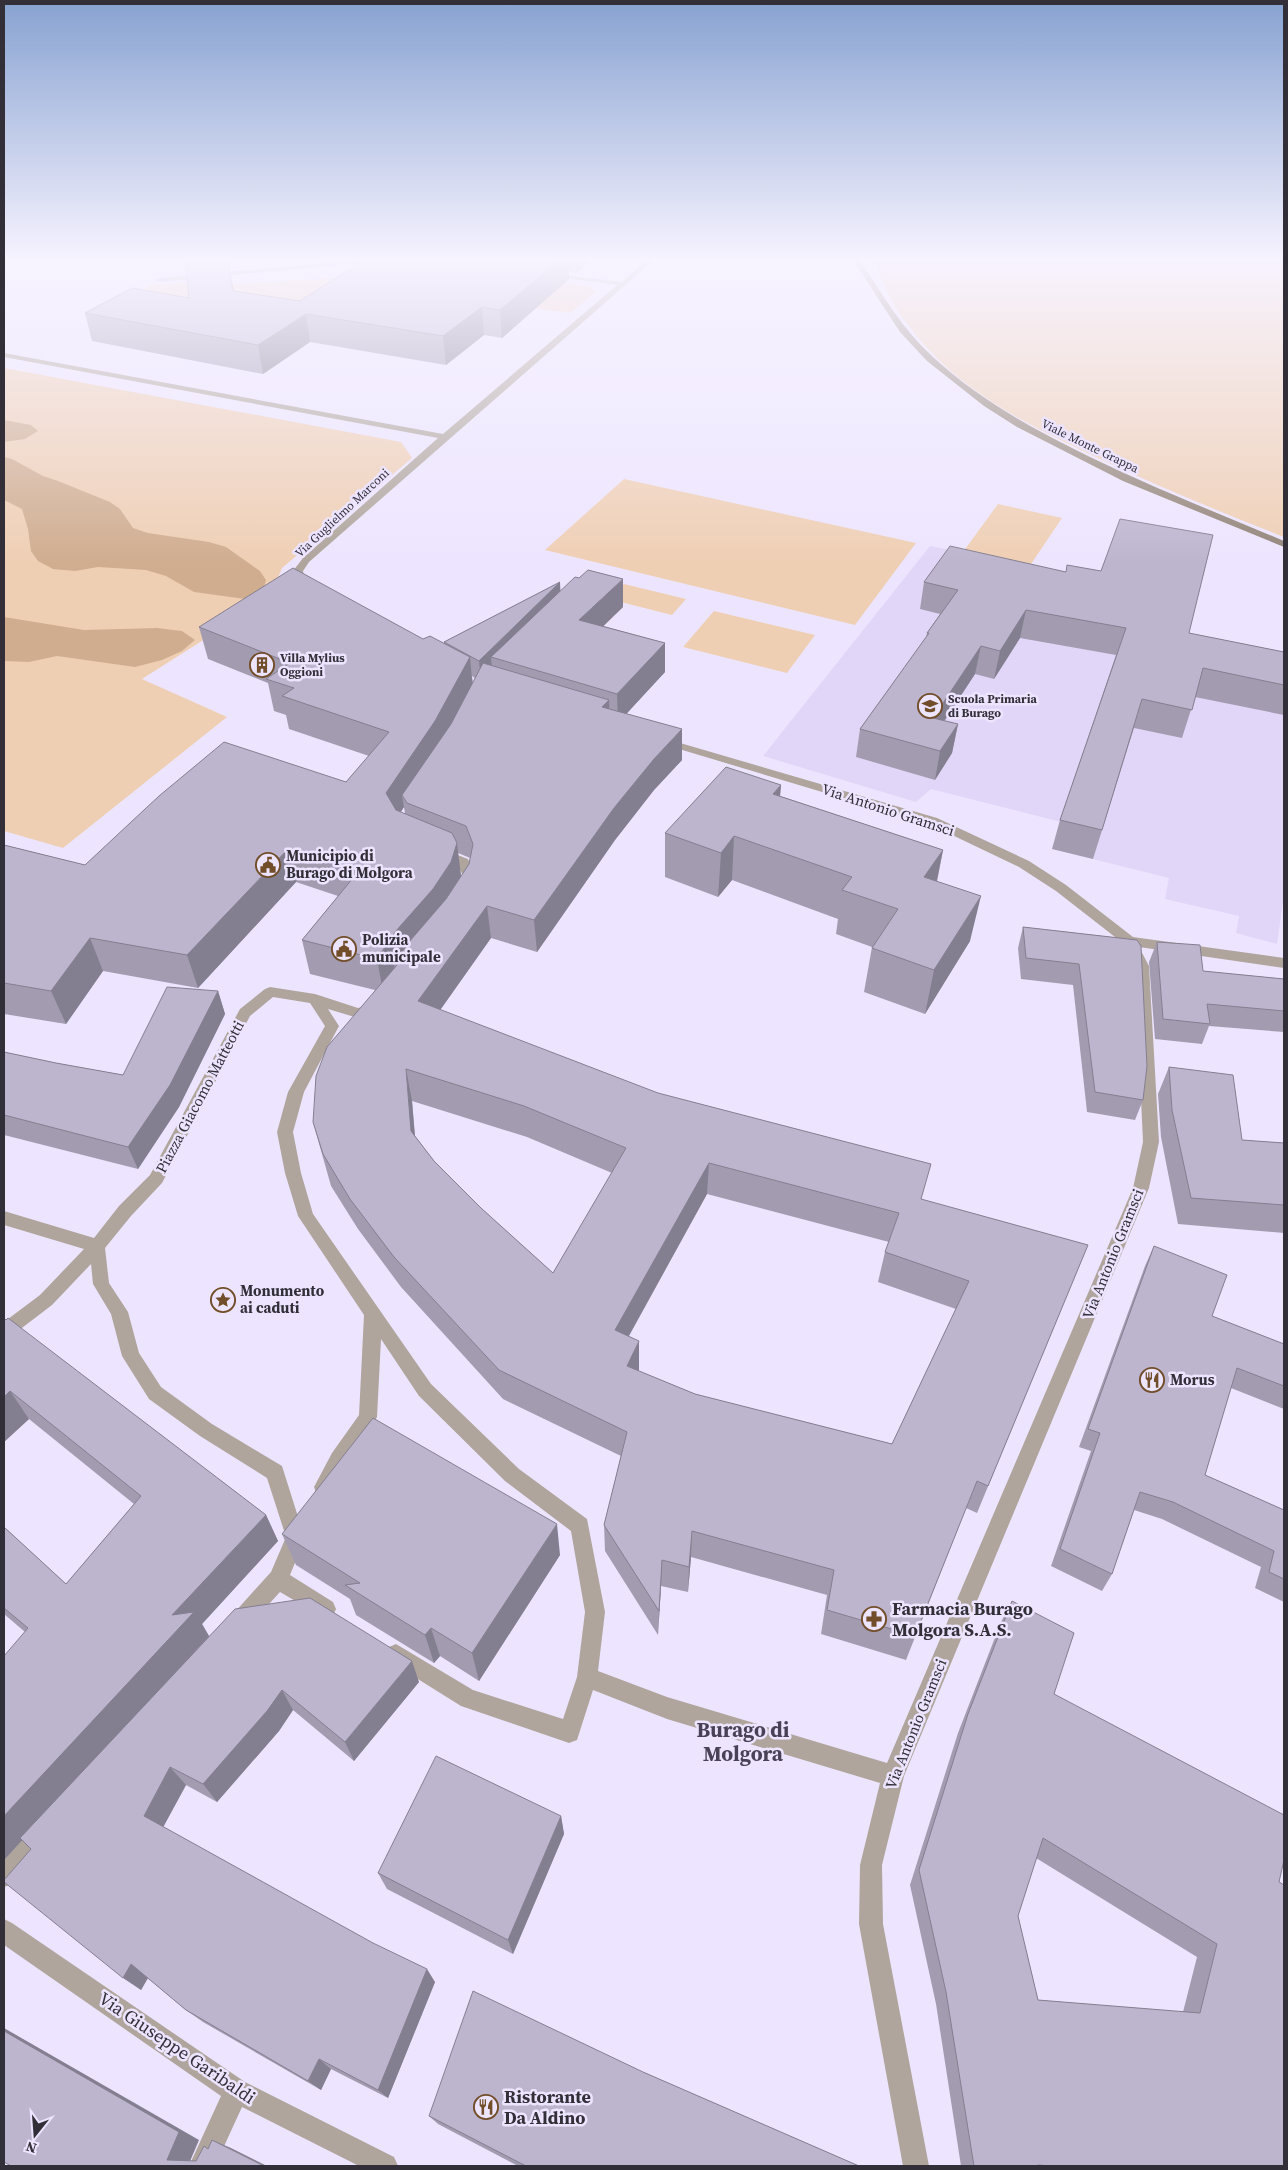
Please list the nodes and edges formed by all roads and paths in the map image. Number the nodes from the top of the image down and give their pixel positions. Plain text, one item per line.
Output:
1 (38, 361) edge
2 (533, 361) edge
3 (933, 361) edge
4 (445, 436) junction
5 (1284, 544) edge
6 (310, 593) edge
7 (655, 739) edge
8 (431, 848) edge
9 (464, 896) edge
10 (1129, 941) junction
11 (1284, 963) edge
12 (315, 999) junction
13 (388, 1000) edge
14 (4, 1218) edge
15 (97, 1246) junction
16 (373, 1315) junction
17 (4, 1332) edge
18 (314, 1502) edge
19 (278, 1579) junction
20 (344, 1621) edge
21 (230, 1632) edge
22 (377, 1642) edge
23 (587, 1677) junction
24 (893, 1776) junction
25 (57, 1818) edge
26 (4, 1876) edge
27 (4, 1931) edge
28 (236, 2091) junction
29 (202, 2166) edge
30 (385, 2166) edge
31 (916, 2166) edge

1 - 4 street
2 - 4 street, Via Guglielmo Marconi
3 - 5 street, Viale Monte Grappa
4 - 6 street, Via Guglielmo Marconi
7 - 10 street, Via Antonio Gramsci
8 - 9 street
10 - 11 street
10 - 24 street, Via Antonio Gramsci
12 - 13 street, Piazza Giacomo Matteotti
12 - 15 street, Piazza Giacomo Matteotti
12 - 16 street
14 - 15 street
15 - 17 street, Piazza Giacomo Matteotti
15 - 19 street
16 - 18 street
16 - 23 street
19 - 20 street
19 - 21 street
22 - 23 street
23 - 24 street
24 - 31 street, Via Antonio Gramsci
25 - 26 street
27 - 28 street, Via Giuseppe Garibaldi
28 - 29 street
28 - 30 street, Via Giuseppe Garibaldi

